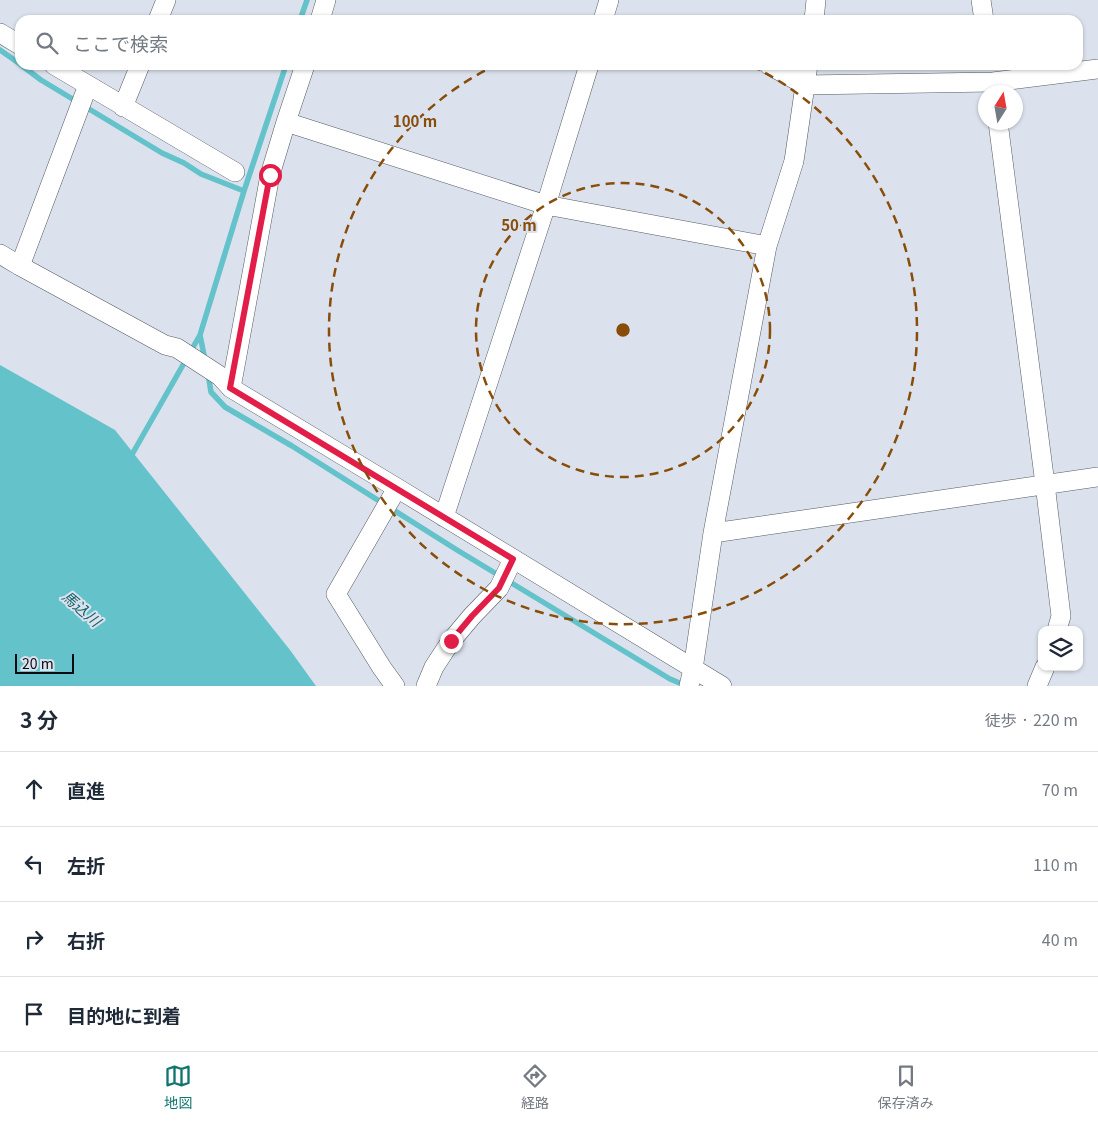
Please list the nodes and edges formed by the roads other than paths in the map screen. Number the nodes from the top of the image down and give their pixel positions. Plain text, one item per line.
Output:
1 (166, 0) edge
2 (326, 0) edge
3 (609, 0) edge
4 (816, 0) edge
5 (981, 0) edge
6 (160, 15) edge
7 (322, 15) edge
8 (604, 15) edge
9 (814, 15) edge
10 (983, 15) edge
11 (0, 33) edge
12 (15, 42) edge
13 (1098, 69) edge
14 (62, 70) edge
15 (138, 70) edge
16 (303, 70) edge
17 (587, 70) edge
18 (779, 70) edge
19 (807, 70) edge
20 (993, 80) edge
21 (88, 85) junction
22 (805, 85) junction
23 (123, 106) junction
24 (286, 122) junction
25 (999, 130) edge
26 (235, 172) dead end
27 (546, 205) junction
28 (767, 246) junction
29 (0, 254) edge
30 (20, 266) junction
31 (225, 382) junction
32 (1098, 477) edge
33 (1045, 484) junction
34 (397, 488) junction
35 (444, 517) junction
36 (713, 533) junction
37 (513, 559) junction
38 (1058, 626) edge
39 (1043, 671) edge
40 (691, 677) edge
41 (395, 686) edge
42 (426, 686) edge
43 (722, 686) edge
44 (1037, 686) edge

1 - 6 street
2 - 7 street
3 - 8 street
4 - 9 street
5 - 10 street
11 - 12 street
13 - 20 street
14 - 21 street
15 - 23 street
16 - 24 street
17 - 27 street
18 - 22 street
19 - 22 street
20 - 22 street
21 - 23 street
21 - 30 street
22 - 28 street
23 - 26 street
24 - 27 street
24 - 31 street
25 - 33 street
27 - 28 street
27 - 35 street
28 - 36 street
29 - 30 street
30 - 31 street
31 - 34 street
32 - 33 street
33 - 36 street
33 - 38 street
34 - 35 street
34 - 41 street
35 - 37 street
36 - 40 street
37 - 40 street
37 - 42 street
39 - 44 street
40 - 43 street

